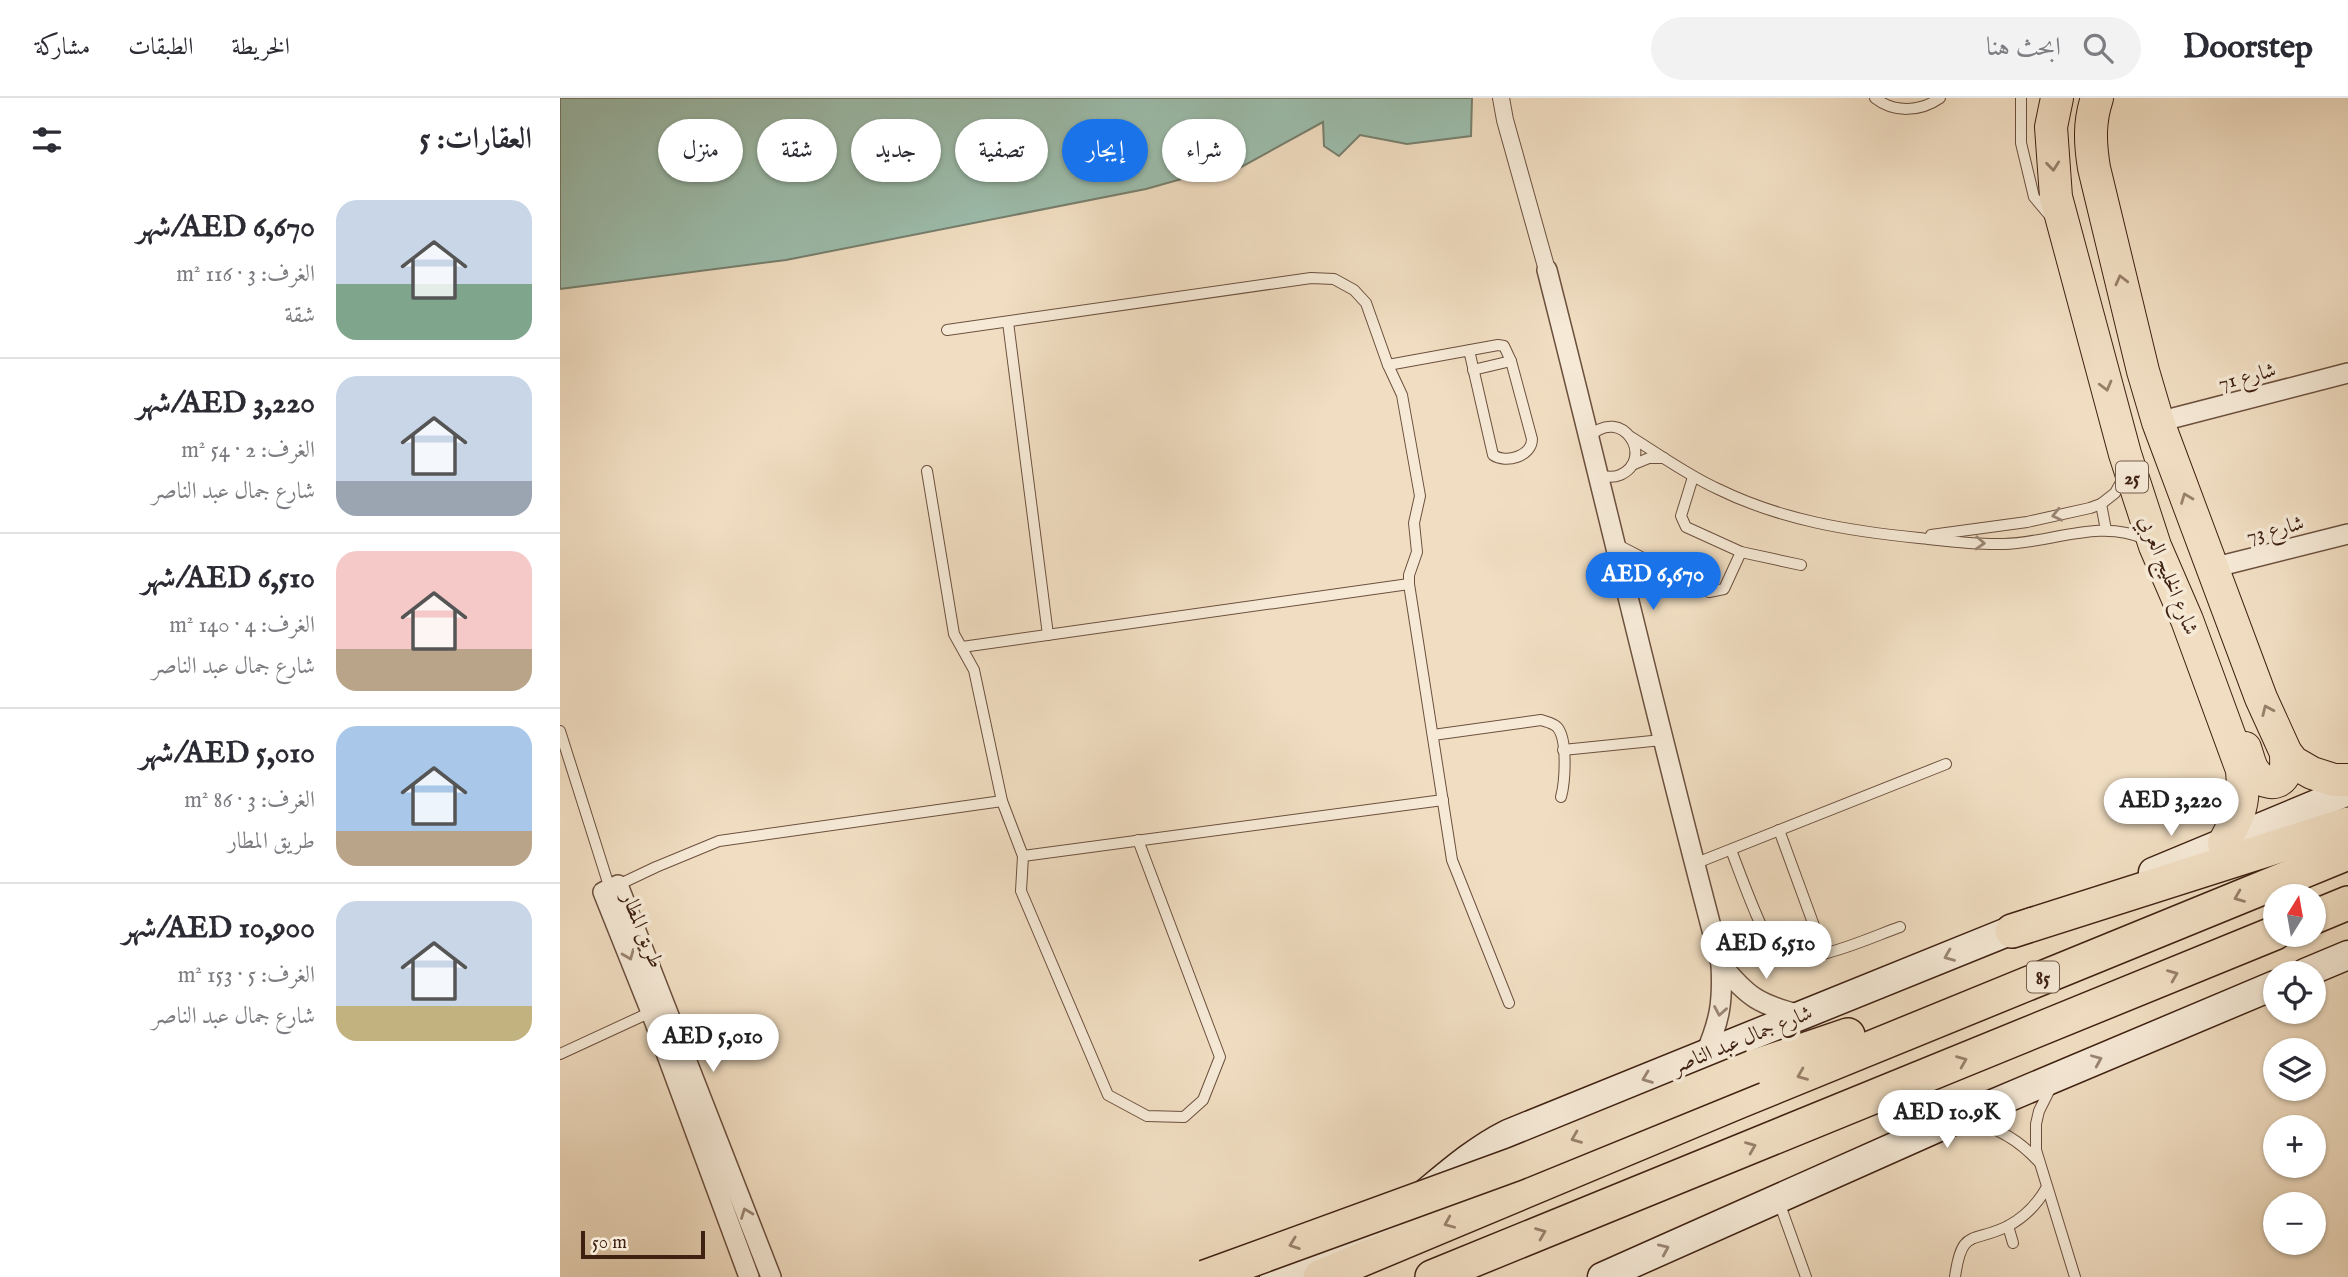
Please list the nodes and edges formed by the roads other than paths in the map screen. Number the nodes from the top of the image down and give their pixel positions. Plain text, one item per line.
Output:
1 (1501, 98) edge
2 (1875, 98) edge
3 (1940, 98) edge
4 (2021, 98) edge
5 (2057, 98) edge
6 (2096, 98) edge
7 (2065, 236) junction
8 (1547, 270) joint
9 (1008, 321) junction
10 (947, 330) dead end
11 (1469, 351) junction
12 (1511, 362) junction
13 (1388, 365) junction
14 (1473, 370) junction
15 (2348, 373) edge
16 (2162, 433) junction
17 (1589, 437) junction
18 (1631, 437) junction
19 (1664, 458) junction
20 (2127, 461) junction
21 (1628, 469) junction
22 (927, 471) dead end
23 (1599, 475) junction
24 (1693, 477) junction
25 (2101, 504) junction
26 (1608, 509) junction
27 (2106, 530) junction
28 (2348, 534) edge
29 (1912, 537) junction
30 (1616, 544) junction
31 (2155, 547) junction
32 (1741, 552) junction
33 (1801, 565) dead end
34 (2212, 568) junction
35 (1409, 584) junction
36 (2187, 620) junction
37 (1048, 635) junction
38 (962, 647) junction
39 (560, 731) edge
40 (1433, 734) junction
41 (1662, 740) junction
42 (1563, 750) junction
43 (2286, 753) junction
44 (1946, 764) dead end
45 (2348, 780) edge
46 (2348, 791) edge
47 (1561, 797) dead end
48 (1443, 800) junction
49 (1002, 802) junction
50 (2348, 824) edge
51 (1780, 830) junction
52 (1138, 840) junction
53 (2224, 843) junction
54 (1731, 850) junction
55 (2348, 853) edge
56 (1023, 856) junction
57 (1694, 864) junction
58 (614, 887) junction
59 (2348, 903) edge
60 (2326, 913) edge
61 (1899, 927) dead end
62 (2012, 930) junction
63 (2263, 938) edge
64 (1824, 953) junction
65 (2348, 955) edge
66 (2094, 956) junction
67 (1721, 964) junction
68 (2326, 964) edge
69 (2263, 990) edge
70 (1509, 1003) dead end
71 (652, 1012) junction
72 (1801, 1015) junction
73 (560, 1054) edge
74 (1705, 1055) junction
75 (2060, 1076) junction
76 (1956, 1119) junction
77 (2039, 1163) junction
78 (2047, 1187) junction
79 (1777, 1198) junction
80 (2008, 1226) junction
81 (2013, 1242) dead end
82 (1498, 1250) junction
83 (749, 1277) edge
84 (771, 1277) edge
85 (1205, 1277) edge
86 (1274, 1277) edge
87 (1320, 1277) edge
88 (1432, 1277) edge
89 (1453, 1277) edge
90 (1602, 1277) edge
91 (1806, 1277) edge
92 (1955, 1277) edge
93 (2075, 1277) edge

1 - 8 street
2 - 3 lane
4 - 7 lane
5 -> 7 main road, شارع الخليج العربي / 25
16 -> 6 main road, شارع الخليج العربي / 25
7 -> 20 main road, شارع الخليج العربي / 25
8 - 17 street
9 - 10 lane
9 - 13 lane
9 - 37 lane
11 - 12 lane
11 - 13 lane
11 - 14 lane
12 - 14 lane
12 - 14 lane
13 - 35 lane
15 - 16 street, شارع 71
16 - 20 main road
34 -> 16 main road, شارع الخليج العربي / 25
17 - 18 lane
17 - 23 street
18 - 19 lane
18 - 21 lane
19 - 21 lane
19 - 24 lane
20 - 25 lane
20 - 31 main road, شارع الخليج العربي / 25
21 - 23 lane
21 - 26 lane
22 - 38 lane
23 - 26 street
24 - 29 lane
24 - 32 lane
25 - 27 lane
25 -> 29 lane
26 - 30 street
29 -> 27 lane
27 - 31 lane
28 - 34 street, شارع 73
30 - 32 lane
30 - 41 street
31 - 36 main road, شارع الخليج العربي / 25
32 - 33 lane
43 -> 34 main road, شارع الخليج العربي / 25
35 - 37 lane
35 - 40 lane
36 - 43 main road
36 - 53 main road, شارع الخليج العربي / 25
37 - 38 lane
38 - 49 lane
39 - 58 lane
40 - 42 lane
40 - 48 lane
41 - 42 lane
41 - 57 street
42 - 47 lane
43 - 45 main road, شارع الخليج العربي / 25
44 - 51 lane
46 - 53 main road, شارع جمال عبد الناصر
48 - 52 lane
48 - 70 lane
49 - 56 lane
49 - 58 lane
50 - 62 highway
51 - 54 lane
51 - 64 lane
52 - 56 lane
52 - 56 lane
53 - 62 main road, شارع جمال عبد الناصر
54 - 57 lane
54 - 64 lane
55 -> 66 highway, 85
57 - 67 street
58 -> 71 street, طريق المطار
84 -> 58 street, طريق المطار
59 - 60 highway
61 - 64 lane
62 -> 72 main road, شارع جمال عبد الناصر
82 -> 63 highway, 85
65 - 68 main road
66 -> 85 highway, bridge
66 -> 87 highway, 85
67 - 72 street
67 -> 74 street
75 -> 69 main road
71 - 73 lane
71 - 83 street, طريق المطار
72 - 74 main road, شارع جمال عبد الناصر
74 -> 86 main road, شارع جمال عبد الناصر
75 - 76 main road
75 - 77 lane
76 - 77 lane
76 - 79 main road
77 - 78 lane
78 - 80 lane
78 - 93 lane
90 -> 79 main road
79 - 91 lane
80 - 81 lane
80 - 92 lane
82 - 88 highway, 85
82 - 89 highway

